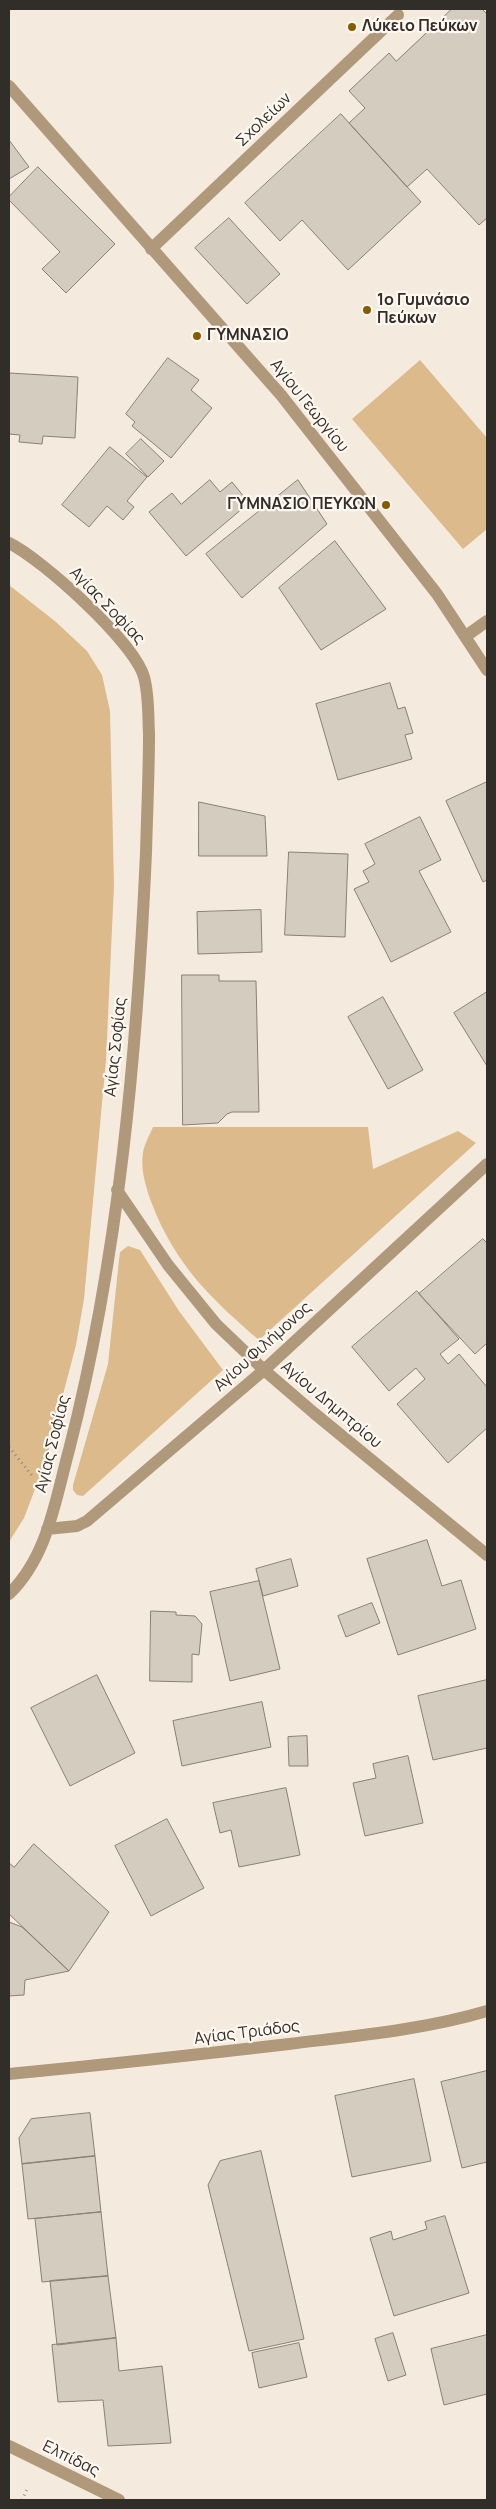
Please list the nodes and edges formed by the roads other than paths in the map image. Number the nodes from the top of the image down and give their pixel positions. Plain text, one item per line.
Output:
1 (398, 15) dead end
2 (9, 86) edge
3 (151, 249) junction
4 (9, 543) edge
5 (487, 621) edge
6 (466, 636) junction
7 (487, 670) edge
8 (487, 1164) edge
9 (117, 1190) junction
10 (264, 1370) junction
11 (48, 1529) junction
12 (487, 1555) edge
13 (9, 1594) edge
14 (487, 2011) edge
15 (9, 2074) edge
16 (9, 2446) edge
17 (119, 2500) edge

1 - 3 street, Σχολείων
2 - 3 street, Αγίου Γεωργίου
3 - 6 street, Αγίου Γεωργίου
4 - 9 street, Αγίας Σοφίας
5 - 6 street
6 - 7 street, Αγίου Γεωργίου
8 - 10 street, Αγίου Φιλήμονος
9 - 10 street, Αγίου Δημητρίου
9 - 11 street, Αγίας Σοφίας
10 - 11 street, Αγίου Φιλήμονος
10 - 12 street, Αγίου Δημητρίου
11 - 13 street, Αγίας Σοφίας
14 - 15 street, Αγίας Τριάδος
16 - 17 street, Ελπίδας

